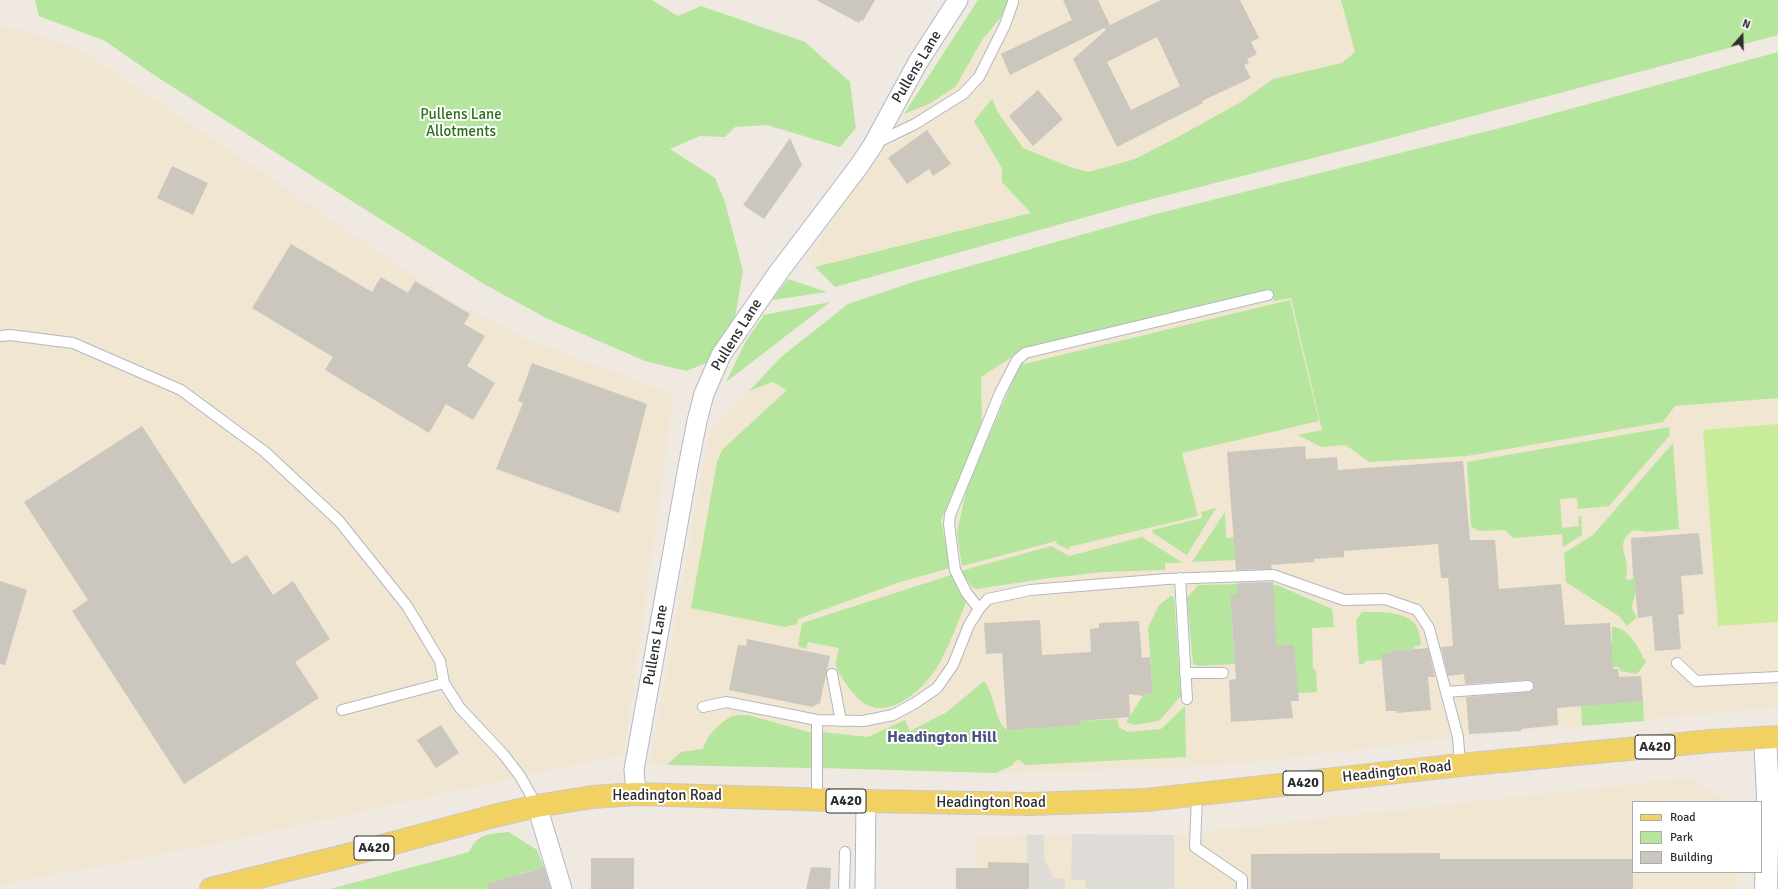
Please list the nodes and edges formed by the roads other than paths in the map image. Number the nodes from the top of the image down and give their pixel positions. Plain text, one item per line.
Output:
1 (958, 0) edge
2 (1013, 2) dead end
3 (873, 145) junction
4 (1268, 295) dead end
5 (0, 336) edge
6 (1180, 578) junction
7 (979, 609) junction
8 (1677, 663) dead end
9 (1185, 673) junction
10 (1223, 673) dead end
11 (832, 674) dead end
12 (1778, 677) edge
13 (444, 683) junction
14 (1528, 686) dead end
15 (1446, 692) junction
16 (1187, 699) dead end
17 (703, 707) dead end
18 (342, 710) dead end
19 (817, 720) junction
20 (841, 721) junction
21 (1772, 737) edge
22 (1460, 765) junction
23 (636, 794) junction
24 (1197, 795) junction
25 (817, 799) junction
26 (866, 801) junction
27 (537, 806) junction
28 (845, 852) dead end
29 (1772, 852) edge
30 (212, 889) edge
31 (562, 889) edge
32 (844, 889) edge
33 (865, 889) edge
34 (1242, 889) edge
35 (1766, 889) edge

1 - 3 street, Pullens Lane
2 - 3 lane
3 - 23 street, Pullens Lane
4 - 7 lane
5 - 13 lane
6 - 7 lane
6 - 9 lane
6 - 15 lane
7 - 20 lane
8 - 12 lane
9 - 10 lane
9 - 16 lane
11 - 20 lane
13 - 18 lane
13 - 27 lane
14 - 15 lane
15 - 22 lane
17 - 19 lane
19 - 20 lane
19 - 25 lane
21 - 22 main road, Headington Road / A420
21 - 29 street
22 - 24 main road, Headington Road / A420
23 - 25 main road, Headington Road / A420
23 - 27 main road, Headington Road / A420
24 - 26 main road, Headington Road / A420
24 - 34 lane
25 - 26 main road, Headington Road / A420
26 - 33 street
27 - 30 main road, Headington Road / A420
27 - 31 street
28 - 32 lane
29 - 35 street

